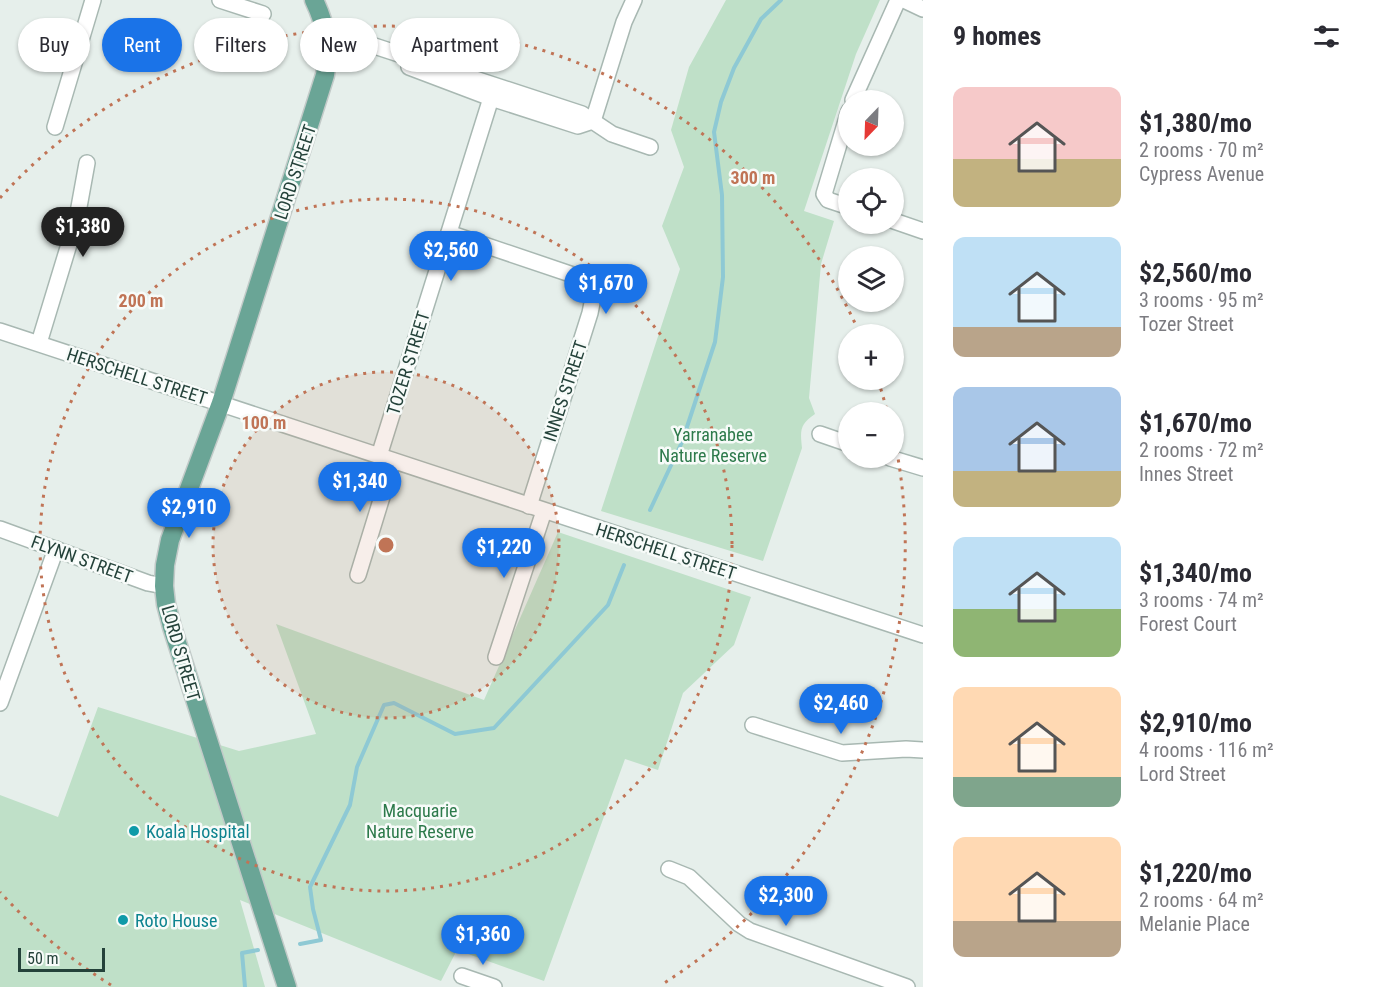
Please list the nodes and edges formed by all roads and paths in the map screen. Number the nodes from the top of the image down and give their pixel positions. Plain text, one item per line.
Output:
1 (93, 0) edge
2 (220, 0) edge
3 (314, 0) edge
4 (634, 0) edge
5 (898, 0) edge
6 (904, 0) edge
7 (923, 9) edge
8 (263, 14) dead end
9 (321, 18) edge
10 (378, 47) edge
11 (378, 57) edge
12 (325, 72) edge
13 (858, 90) edge
14 (491, 98) junction
15 (593, 121) junction
16 (55, 127) dead end
17 (650, 147) dead end
18 (838, 149) edge
19 (87, 164) dead end
20 (838, 203) edge
21 (904, 224) edge
22 (923, 231) edge
23 (449, 233) junction
24 (0, 331) edge
25 (39, 343) junction
26 (221, 403) junction
27 (820, 434) dead end
28 (838, 440) edge
29 (386, 458) junction
30 (904, 462) edge
31 (923, 468) edge
32 (529, 506) junction
33 (544, 511) junction
34 (0, 529) edge
35 (56, 549) junction
36 (357, 575) dead end
37 (164, 586) junction
38 (923, 635) edge
39 (496, 657) dead end
40 (0, 703) edge
41 (753, 725) dead end
42 (923, 750) edge
43 (669, 869) dead end
44 (462, 976) dead end
45 (287, 987) edge
46 (494, 987) edge
47 (907, 987) edge

1 - 16 street
2 - 8 street
3 - 9 main road
4 - 15 street
5 - 13 street
6 - 7 street
10 - 15 street
11 - 14 street
12 - 26 main road, LORD STREET
14 - 15 street
14 - 23 street, TOZER STREET
15 - 17 street
18 - 20 street
19 - 25 street
21 - 22 street
23 - 29 street, TOZER STREET
23 - 32 street, INNES STREET
24 - 25 street, HERSCHELL STREET
25 - 26 street, HERSCHELL STREET
26 - 29 street, HERSCHELL STREET
26 - 37 main road, LORD STREET
27 - 28 street
29 - 32 street, HERSCHELL STREET
29 - 36 street, TOZER STREET
30 - 31 street
32 - 33 street, HERSCHELL STREET
33 - 38 street, HERSCHELL STREET
33 - 39 street
34 - 35 street, FLYNN STREET
35 - 37 street, FLYNN STREET
35 - 40 street
37 - 45 main road, LORD STREET
41 - 42 street
43 - 47 street
44 - 46 street

